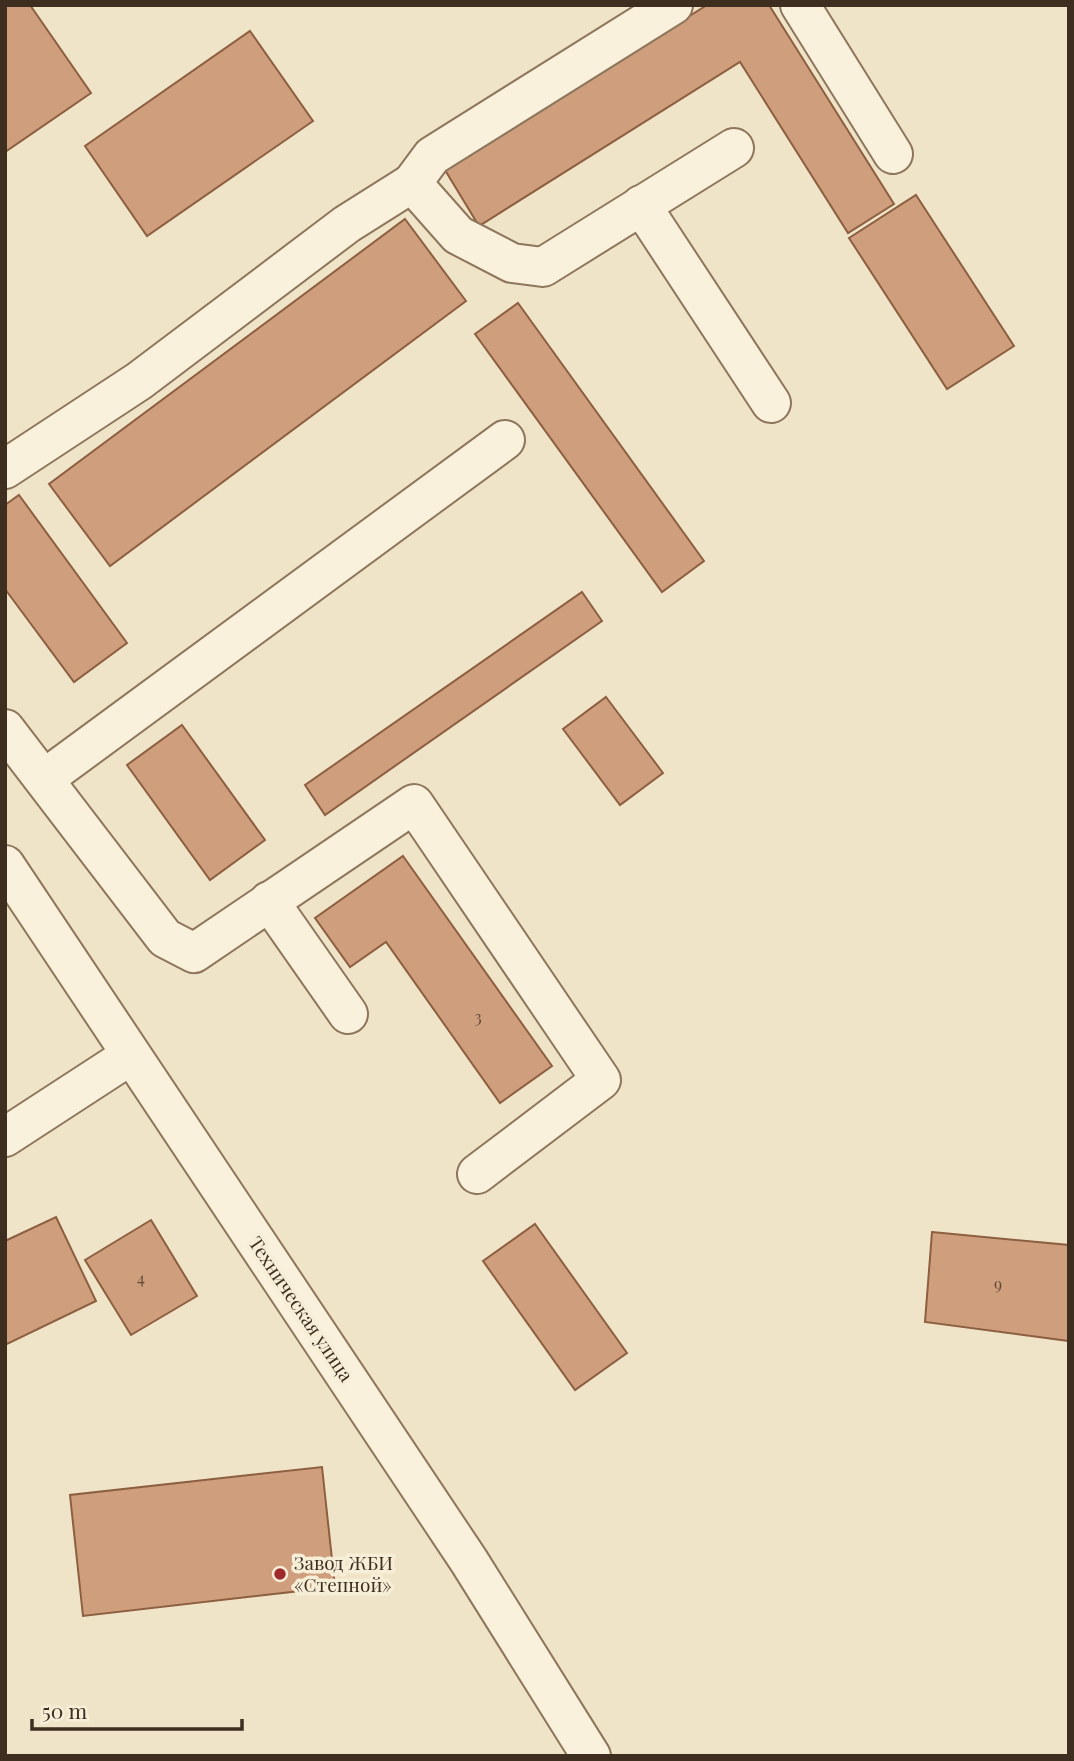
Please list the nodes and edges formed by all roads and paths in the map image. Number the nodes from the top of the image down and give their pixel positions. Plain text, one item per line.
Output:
1 (673, 5) edge
2 (800, 5) edge
3 (734, 148) dead end
4 (893, 154) dead end
5 (412, 183) junction
6 (641, 205) junction
7 (771, 403) dead end
8 (506, 440) dead end
9 (5, 469) edge
10 (5, 729) edge
11 (44, 779) junction
12 (5, 865) edge
13 (269, 901) junction
14 (348, 1014) dead end
15 (131, 1055) junction
16 (5, 1137) edge
17 (477, 1174) dead end
18 (591, 1756) edge

1 - 5 street
2 - 4 street
3 - 6 street
5 - 6 street
5 - 9 street
6 - 7 street
8 - 11 street
10 - 11 street
11 - 13 street
12 - 15 street, Техническая улица
13 - 14 street
13 - 17 street
15 - 16 street
15 - 18 street, Техническая улица

